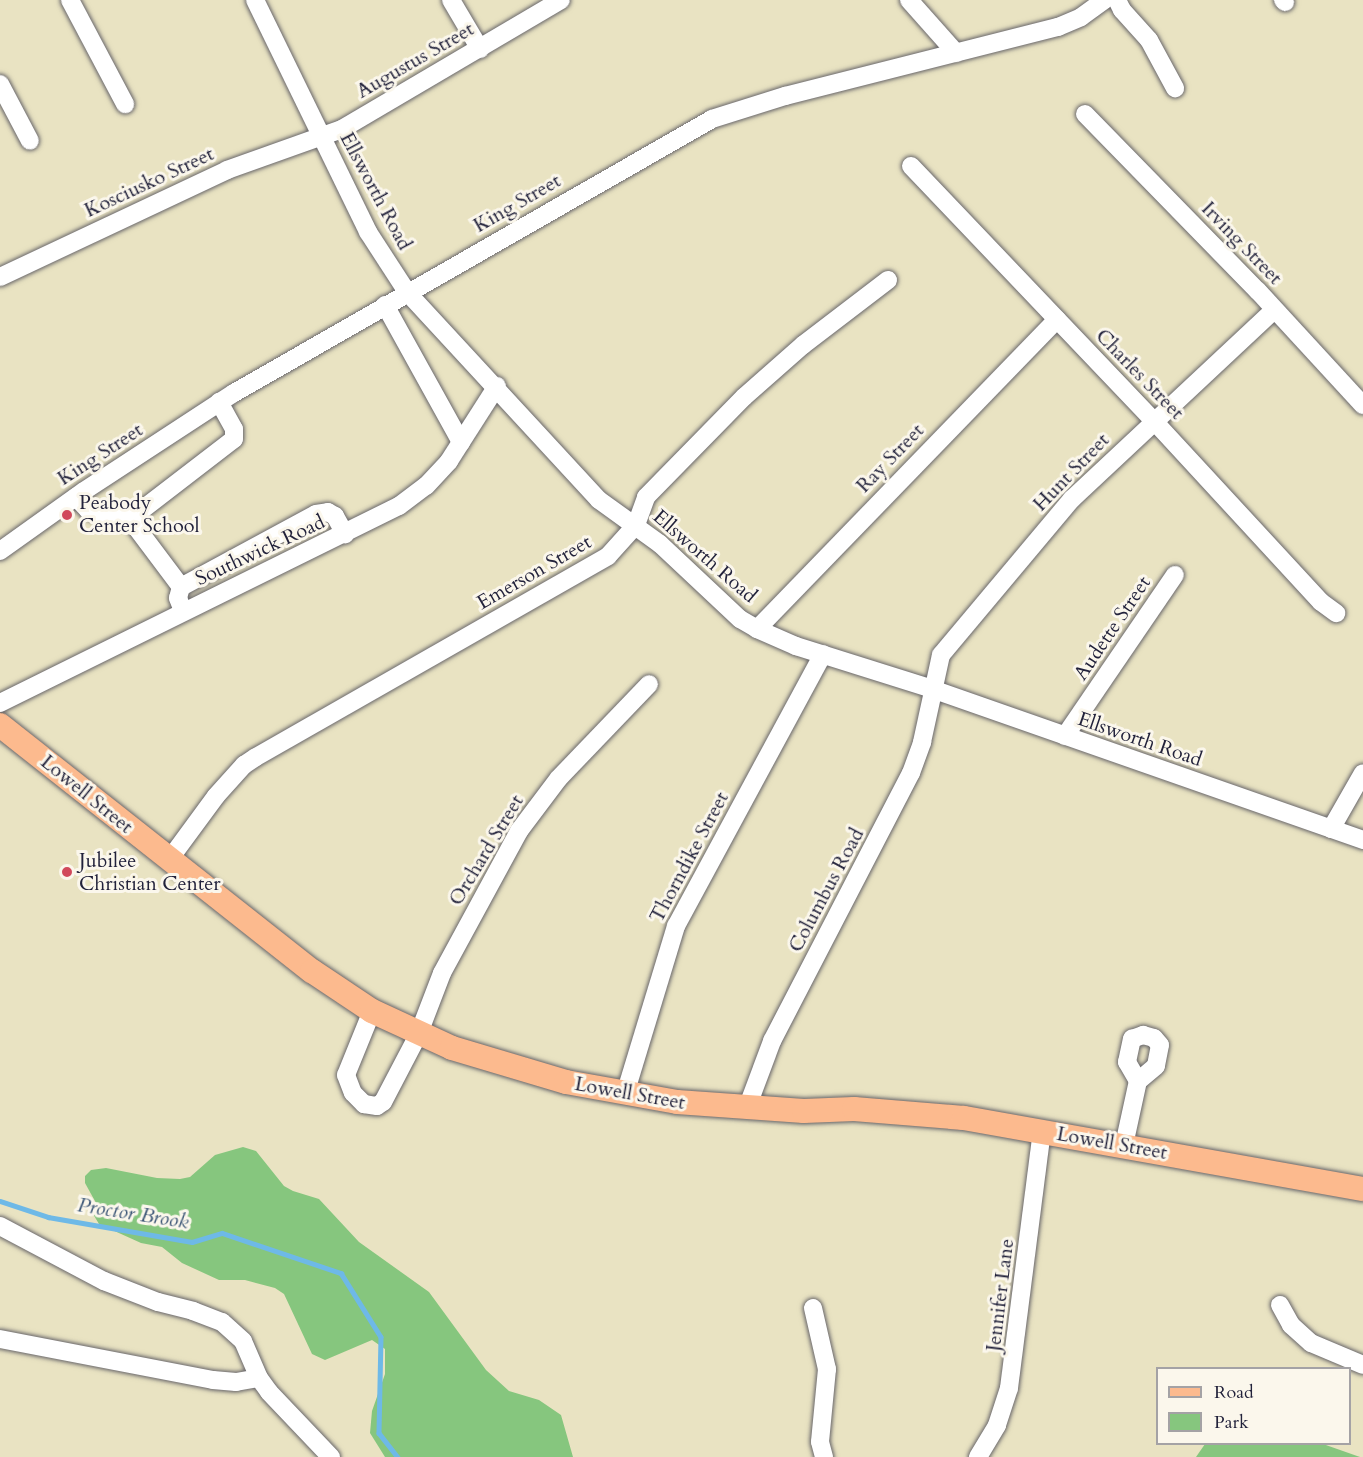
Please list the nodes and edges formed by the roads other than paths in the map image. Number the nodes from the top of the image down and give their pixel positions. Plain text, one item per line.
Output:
1 (70, 0) edge
2 (255, 0) edge
3 (451, 0) edge
4 (561, 0) edge
5 (909, 0) edge
6 (1104, 0) edge
7 (1117, 0) edge
8 (480, 49) junction
9 (956, 53) junction
10 (0, 84) edge
11 (1175, 88) dead end
12 (125, 104) dead end
13 (1085, 114) dead end
14 (321, 136) junction
15 (30, 141) dead end
16 (911, 166) dead end
17 (0, 277) edge
18 (888, 280) dead end
19 (407, 292) junction
20 (385, 304) junction
21 (1274, 310) junction
22 (1057, 320) junction
23 (497, 386) junction
24 (219, 402) junction
25 (1363, 405) edge
26 (1154, 421) junction
27 (461, 442) junction
28 (76, 496) junction
29 (130, 519) junction
30 (636, 525) junction
31 (345, 534) junction
32 (0, 551) edge
33 (1175, 575) dead end
34 (181, 587) junction
35 (183, 611) junction
36 (1336, 613) dead end
37 (757, 629) junction
38 (823, 654) junction
39 (649, 684) dead end
40 (932, 689) junction
41 (0, 703) edge
42 (0, 724) edge
43 (1065, 736) junction
44 (1363, 773) edge
45 (1331, 828) junction
46 (1363, 840) edge
47 (169, 860) junction
48 (372, 1011) junction
49 (419, 1033) junction
50 (1138, 1081) dead end
51 (626, 1094) junction
52 (747, 1108) junction
53 (1042, 1131) junction
54 (1124, 1145) junction
55 (1363, 1189) edge
56 (0, 1226) edge
57 (1280, 1305) dead end
58 (813, 1308) dead end
59 (0, 1339) edge
60 (1363, 1365) edge
61 (259, 1378) junction
62 (331, 1457) edge
63 (824, 1457) edge
64 (978, 1457) edge

1 - 12 street
2 - 14 street, Ellsworth Road
3 - 8 street
4 - 8 street, Augustus Street
5 - 9 street
6 - 9 street, King Street
7 - 11 street
8 - 14 street, Augustus Street
9 - 19 street, King Street
10 - 15 street
13 - 21 street, Irving Street
14 - 17 street, Kosciusko Street
14 - 19 street, Ellsworth Road
16 - 22 street, Charles Street
18 - 30 street, Emerson Street
19 - 20 street, King Street
19 - 23 street, Ellsworth Road
20 - 24 street, King Street
20 - 27 street
21 - 25 street, Irving Street
21 - 26 street, Hunt Street
22 - 26 street, Charles Street
22 - 37 street, Ray Street
23 - 27 street, Southwick Road
23 - 30 street, Ellsworth Road
24 - 28 street, King Street
24 - 29 street
26 - 36 street, Charles Street
26 - 40 street, Hunt Street
27 - 31 street, Southwick Road
28 - 29 street
28 - 32 street, King Street
29 - 34 street
30 - 37 street, Ellsworth Road
30 - 47 street, Emerson Street
31 - 34 street
31 - 35 street, Southwick Road
33 - 43 street, Audette Street
34 - 35 street
35 - 41 street, Southwick Road
37 - 38 street, Ellsworth Road
38 - 40 street, Ellsworth Road
38 - 51 street, Thorndike Street
39 - 49 street, Orchard Street
40 - 43 street, Ellsworth Road
40 - 52 street, Columbus Road
42 - 47 main road, Lowell Street
43 - 45 street, Ellsworth Road
44 - 45 street
45 - 46 street, Ellsworth Road
47 - 48 main road, Lowell Street
48 - 49 main road, Lowell Street
48 - 49 street, Orchard Street
49 - 51 main road, Lowell Street
50 - 54 street
51 - 52 main road, Lowell Street
52 - 53 main road, Lowell Street
53 - 54 main road, Lowell Street
53 - 64 street, Jennifer Lane
54 - 55 main road, Lowell Street
56 - 61 street
57 - 60 street
58 - 63 street
59 - 61 street
61 - 62 street

